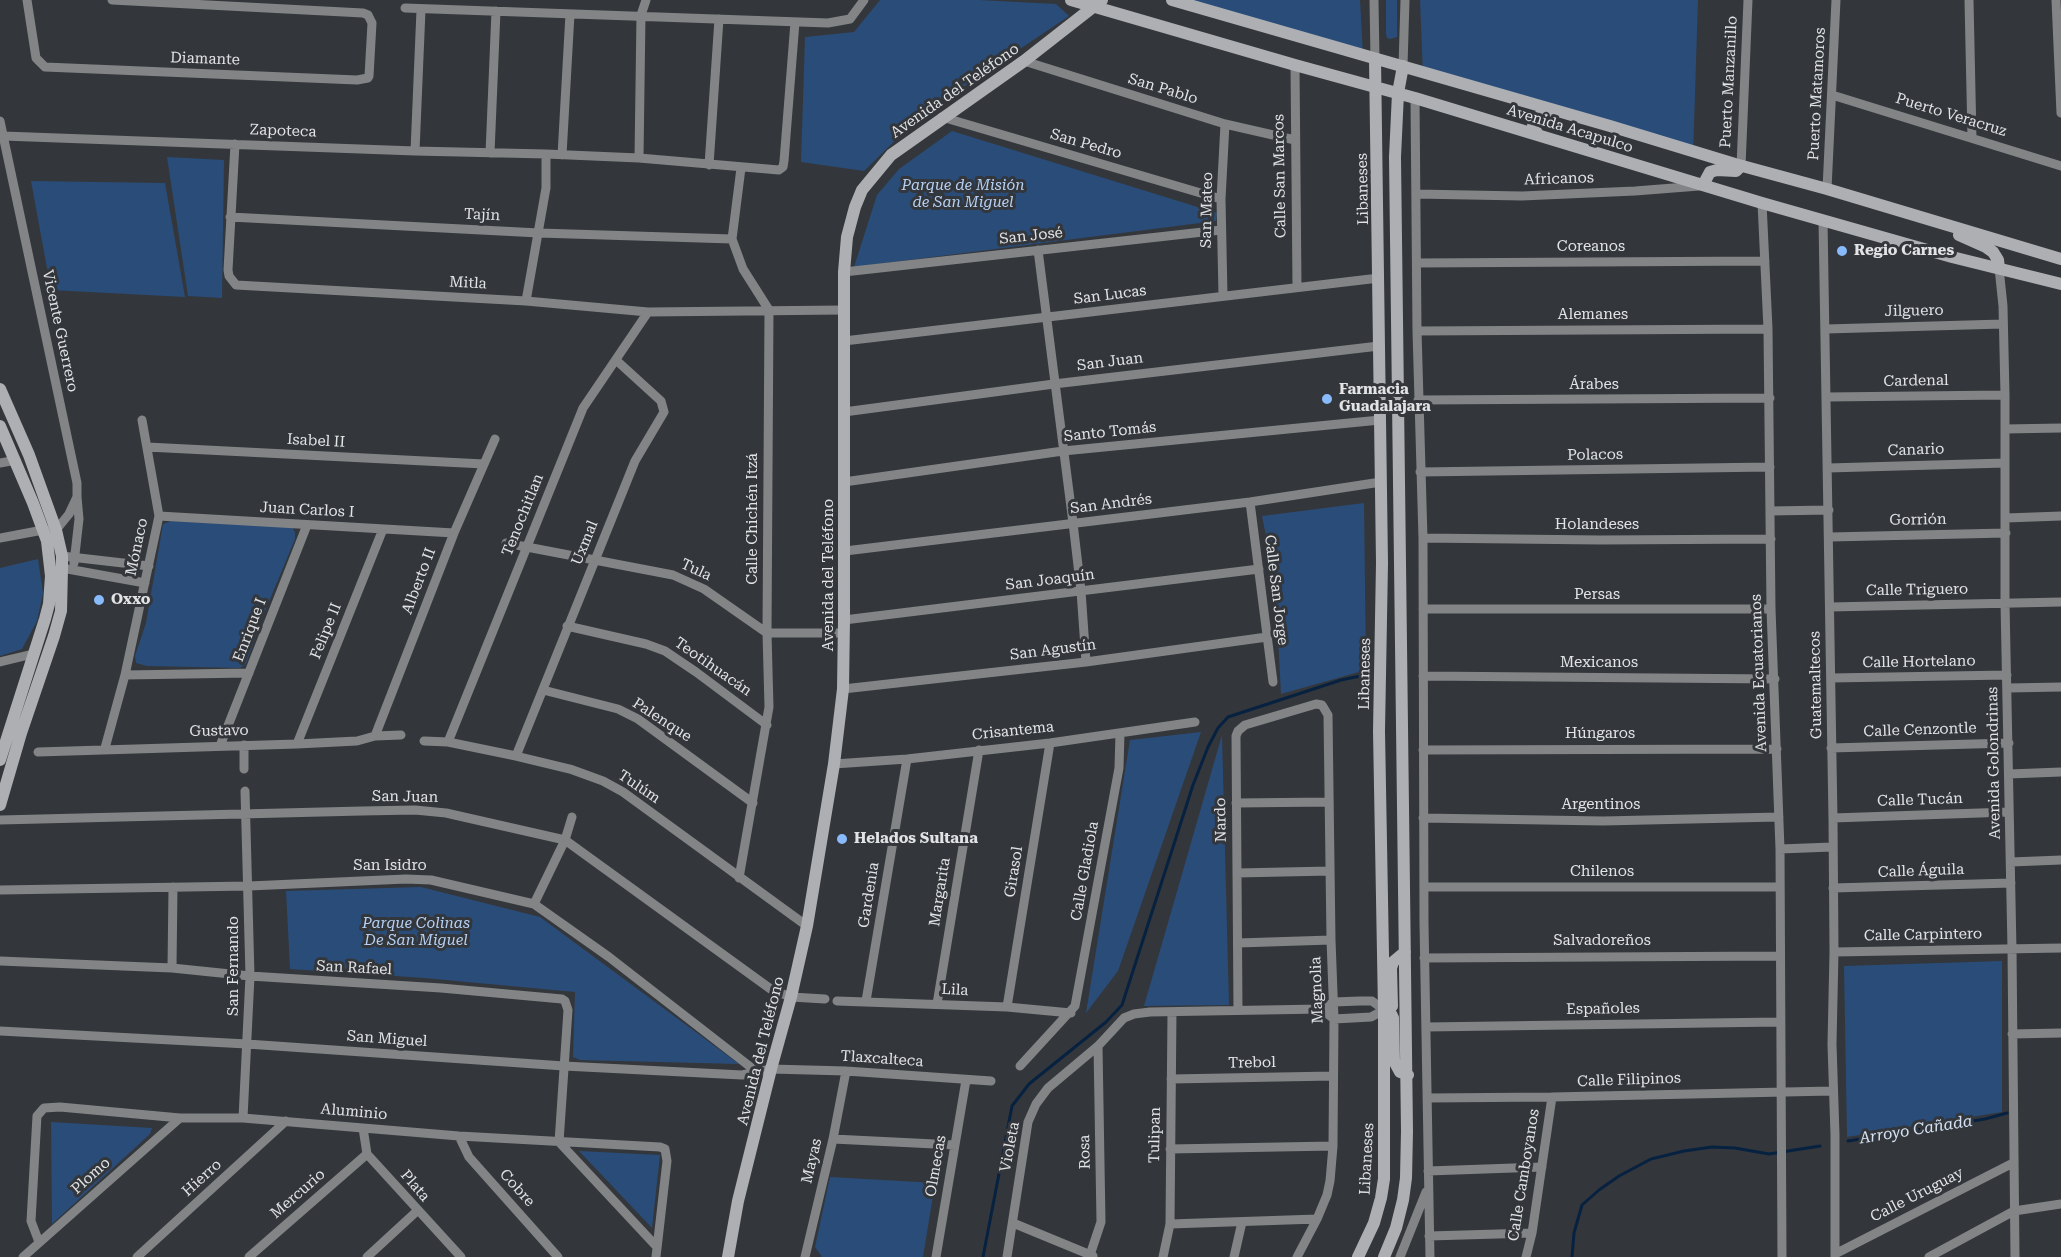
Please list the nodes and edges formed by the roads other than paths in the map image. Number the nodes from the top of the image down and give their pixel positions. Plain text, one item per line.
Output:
1 (27, 0) edge
2 (112, 0) edge
3 (646, 0) edge
4 (864, 0) edge
5 (1071, 0) edge
6 (1172, 0) edge
7 (1374, 0) edge
8 (1405, 0) edge
9 (1748, 0) edge
10 (1836, 0) edge
11 (1969, 0) edge
12 (2056, 0) edge
13 (1099, 3) edge
14 (405, 8) dead end
15 (421, 10) junction
16 (496, 11) junction
17 (570, 14) junction
18 (641, 15) junction
19 (719, 19) junction
20 (795, 22) junction
21 (1375, 59) junction
22 (1024, 61) junction
23 (1294, 65) junction
24 (1403, 66) junction
25 (1377, 87) junction
26 (1398, 93) junction
27 (1832, 95) junction
28 (1415, 98) junction
29 (1560, 113) junction
30 (2061, 113) edge
31 (942, 117) junction
32 (0, 121) edge
33 (1225, 124) junction
34 (1538, 135) junction
35 (3, 136) junction
36 (1972, 138) junction
37 (1295, 140) junction
38 (235, 144) junction
39 (415, 151) junction
40 (489, 153) junction
41 (546, 154) junction
42 (562, 155) junction
43 (639, 158) junction
44 (710, 165) junction
45 (1741, 166) junction
46 (2061, 166) edge
47 (741, 168) junction
48 (1703, 185) junction
49 (1827, 189) junction
50 (1416, 194) junction
51 (1221, 199) junction
52 (1762, 203) junction
53 (1417, 213) junction
54 (1396, 214) junction
55 (230, 217) junction
56 (1930, 219) junction
57 (1823, 220) junction
58 (1221, 230) junction
59 (539, 233) junction
60 (732, 239) junction
61 (1038, 250) junction
62 (2061, 259) edge
63 (1765, 261) junction
64 (1417, 263) junction
65 (1999, 268) junction
66 (844, 272) junction
67 (1379, 278) junction
68 (2061, 284) edge
69 (1297, 287) junction
70 (1223, 296) junction
71 (526, 301) junction
72 (769, 310) junction
73 (843, 310) junction
74 (648, 312) junction
75 (1046, 318) junction
76 (2003, 324) junction
77 (1768, 329) junction
78 (1826, 329) junction
79 (1417, 331) junction
80 (844, 341) junction
81 (1379, 346) junction
82 (616, 360) junction
83 (1054, 384) junction
84 (0, 389) edge
85 (2005, 395) junction
86 (1827, 397) junction
87 (1770, 398) junction
88 (1418, 400) junction
89 (844, 412) junction
90 (142, 420) dead end
91 (1380, 420) junction
92 (0, 426) edge
93 (2061, 428) edge
94 (2005, 429) junction
95 (495, 439) dead end
96 (147, 447) junction
97 (1063, 451) junction
98 (16, 460) junction
99 (0, 463) edge
100 (2005, 463) junction
101 (484, 464) junction
102 (1770, 467) junction
103 (1828, 468) junction
104 (1420, 472) junction
105 (844, 482) junction
106 (1381, 482) junction
107 (77, 497) junction
108 (1250, 502) junction
109 (1829, 510) junction
110 (1770, 511) junction
111 (159, 516) junction
112 (2061, 516) edge
113 (2006, 518) junction
114 (1074, 523) junction
115 (306, 525) junction
116 (383, 529) junction
117 (49, 530) junction
118 (454, 533) junction
119 (2006, 533) junction
120 (1830, 537) junction
121 (0, 538) edge
122 (1423, 538) junction
123 (1771, 539) junction
124 (506, 543) dead end
125 (526, 547) junction
126 (844, 551) junction
127 (594, 561) junction
128 (68, 563) junction
129 (149, 566) junction
130 (1259, 569) junction
131 (145, 583) junction
132 (1081, 591) junction
133 (2061, 602) edge
134 (2006, 603) junction
135 (1830, 607) junction
136 (1424, 609) junction
137 (1771, 609) junction
138 (844, 620) junction
139 (567, 626) junction
140 (767, 633) junction
141 (844, 633) junction
142 (1267, 637) junction
143 (33, 654) junction
144 (0, 662) edge
145 (1086, 662) junction
146 (249, 672) junction
147 (125, 675) junction
148 (2007, 675) junction
149 (1423, 676) junction
150 (1775, 678) junction
151 (1831, 678) junction
152 (1273, 682) dead end
153 (2061, 687) edge
154 (2008, 688) junction
155 (843, 689) junction
156 (543, 690) junction
157 (1328, 715) joint
158 (1195, 722) dead end
159 (767, 725) junction
160 (1120, 733) junction
161 (401, 735) dead end
162 (375, 736) junction
163 (424, 741) dead end
164 (448, 742) junction
165 (2009, 742) junction
166 (1050, 743) junction
167 (297, 744) junction
168 (2, 745) edge
169 (244, 745) junction
170 (220, 746) junction
171 (105, 748) junction
172 (1831, 748) junction
173 (1778, 749) junction
174 (979, 750) junction
175 (1423, 750) junction
176 (38, 752) dead end
177 (516, 756) junction
178 (907, 759) junction
179 (0, 760) edge
180 (834, 764) junction
181 (244, 769) dead end
182 (2061, 772) edge
183 (2009, 774) junction
184 (245, 791) dead end
185 (1329, 802) junction
186 (753, 803) junction
187 (1236, 803) junction
188 (0, 805) edge
189 (2009, 812) junction
190 (247, 816) junction
191 (572, 817) dead end
192 (1423, 818) junction
193 (1779, 818) junction
194 (1833, 818) junction
195 (0, 820) edge
196 (565, 840) junction
197 (1832, 848) junction
198 (1780, 849) junction
199 (2061, 860) edge
200 (2011, 862) junction
201 (1330, 871) junction
202 (1237, 873) junction
203 (739, 878) junction
204 (2011, 883) junction
205 (249, 886) junction
206 (173, 887) junction
207 (1424, 887) junction
208 (1779, 887) junction
209 (1833, 888) junction
210 (0, 890) edge
211 (534, 904) junction
212 (807, 926) junction
213 (1331, 940) junction
214 (1238, 943) junction
215 (2061, 948) edge
216 (2012, 949) junction
217 (1405, 952) junction
218 (1834, 952) junction
219 (1779, 956) junction
220 (1424, 958) junction
221 (0, 961) edge
222 (172, 968) junction
223 (250, 976) junction
224 (791, 997) junction
225 (825, 999) dead end
226 (837, 1001) dead end
227 (866, 1001) junction
228 (1334, 1002) junction
229 (937, 1004) junction
230 (1007, 1007) junction
231 (1321, 1009) junction
232 (1238, 1010) junction
233 (1384, 1010) junction
234 (1172, 1012) junction
235 (1071, 1013) junction
236 (1334, 1018) junction
237 (1779, 1022) junction
238 (1426, 1027) junction
239 (0, 1031) edge
240 (2061, 1033) edge
241 (2012, 1034) junction
242 (248, 1044) junction
243 (1098, 1046) junction
244 (564, 1066) junction
245 (1020, 1066) dead end
246 (771, 1068) junction
247 (846, 1071) junction
248 (757, 1072) junction
249 (1408, 1075) junction
250 (1333, 1076) junction
251 (1171, 1079) junction
252 (966, 1080) junction
253 (991, 1081) dead end
254 (1832, 1091) junction
255 (1782, 1092) junction
256 (1552, 1097) junction
257 (1427, 1098) junction
258 (180, 1118) junction
259 (243, 1118) junction
260 (286, 1121) junction
261 (363, 1128) junction
262 (459, 1136) junction
263 (833, 1138) junction
264 (559, 1142) junction
265 (955, 1145) junction
266 (1333, 1146) junction
267 (1170, 1149) junction
268 (367, 1154) junction
269 (2013, 1163) junction
270 (1542, 1167) junction
271 (1428, 1171) junction
272 (1428, 1184) junction
273 (2061, 1204) edge
274 (417, 1211) junction
275 (2014, 1211) junction
276 (1317, 1219) junction
277 (1242, 1222) junction
278 (1012, 1223) junction
279 (1170, 1224) junction
280 (1532, 1233) junction
281 (1429, 1236) junction
282 (39, 1242) junction
283 (656, 1252) edge
284 (1835, 1255) edge
285 (807, 1256) edge
286 (1093, 1256) edge
287 (22, 1257) edge
288 (137, 1257) edge
289 (249, 1257) edge
290 (367, 1257) edge
291 (461, 1257) edge
292 (558, 1257) edge
293 (728, 1257) edge
294 (936, 1257) edge
295 (1006, 1257) edge
296 (1163, 1257) edge
297 (1234, 1257) edge
298 (1297, 1257) edge
299 (1358, 1257) edge
300 (1384, 1257) edge
301 (1400, 1257) edge
302 (1430, 1257) edge
303 (1526, 1257) edge
304 (1782, 1257) edge
305 (1929, 1257) edge
306 (2015, 1257) edge

1 - 2 street, Diamante
3 - 18 street
4 - 20 street
5 - 13 main road, Avenida Acapulco
6 - 21 main road, Avenida Acapulco
7 - 21 street
8 - 24 street
9 - 45 street, Puerto Manzanillo
10 - 27 street, Puerto Matamoros
11 - 36 street
12 - 30 street
13 - 22 main road, Avenida del Teléfono
13 - 23 main road, Avenida Acapulco
14 - 15 street
15 - 16 street
15 - 39 street
16 - 17 street
16 - 40 street
17 - 18 street
17 - 42 street
18 - 19 street
18 - 43 street
19 - 20 street
19 - 44 street
20 - 47 street, Zapoteca
21 - 24 main road, Avenida Acapulco
21 - 25 main road, Libaneses
22 - 31 main road, Avenida del Teléfono
22 - 33 street, San Pablo
23 - 25 main road, Avenida Acapulco
23 - 37 street, Calle San Marcos
24 - 26 main road
24 - 29 main road, Avenida Acapulco
25 - 26 main road, Avenida Acapulco
25 - 67 main road, Libaneses
26 - 28 main road, Avenida Acapulco
26 - 54 main road
27 - 36 street, Puerto Veracruz
27 - 49 street, Puerto Matamoros
28 - 34 main road, Avenida Acapulco
28 - 50 street
29 - 34 main road
29 - 45 main road, Avenida Acapulco
31 - 51 street, San Pedro
31 - 66 main road, Avenida del Teléfono
32 - 35 street, Vicente Guerrero
33 - 37 street, San Pablo
33 - 51 street, San Mateo
34 - 48 main road, Avenida Acapulco
35 - 38 street, Zapoteca
35 - 107 street, Vicente Guerrero
36 - 46 street, Puerto Veracruz
37 - 69 street, Calle San Marcos
38 - 39 street, Zapoteca
38 - 55 street, Mitla
39 - 40 street, Zapoteca
40 - 41 street, Zapoteca
41 - 42 street, Zapoteca
41 - 59 street
42 - 43 street, Zapoteca
43 - 44 street, Zapoteca
44 - 47 street, Zapoteca
45 - 48 main road
45 - 49 main road, Avenida Acapulco
47 - 60 street
48 - 50 street, Africanos
48 - 52 main road, Avenida Acapulco
49 - 56 main road, Avenida Acapulco
50 - 53 street
51 - 58 street, San Mateo
52 - 57 main road, Avenida Acapulco
52 - 63 street, Avenida Ecuatorianos
53 - 54 street
53 - 64 street
54 - 217 main road
55 - 59 street, Tajín
55 - 71 street, Mitla
56 - 62 main road, Avenida Acapulco
56 - 65 main road
57 - 65 main road, Avenida Acapulco
57 - 78 street, Guatemaltecos
58 - 61 street, San José
58 - 70 street, San Mateo
59 - 60 street, Tajín
59 - 71 street
60 - 72 street
61 - 66 street, San José
61 - 75 street
63 - 64 street, Coreanos
63 - 77 street, Avenida Ecuatorianos
64 - 79 street
65 - 68 main road, Avenida Acapulco
65 - 76 street, Avenida Golondrinas
66 - 73 main road, Avenida del Teléfono
67 - 69 street, San Lucas
67 - 81 main road, Libaneses
69 - 70 street, San Lucas
70 - 75 street, San Lucas
71 - 74 street, Mitla
72 - 73 street, Mitla
72 - 74 street, Mitla
72 - 140 street, Calle Chichén Itzá
73 - 80 main road, Avenida del Teléfono
74 - 82 street, Tenochitlan
75 - 80 street, San Lucas
75 - 83 street
76 - 78 street, Jilguero
76 - 85 street, Avenida Golondrinas
77 - 79 street, Alemanes
77 - 87 street, Avenida Ecuatorianos
78 - 86 street, Guatemaltecos
79 - 88 street
80 - 89 main road, Avenida del Teléfono
81 - 83 street, San Juan
81 - 91 main road, Libaneses
82 - 125 street, Tenochitlan
82 - 127 street, Uxmal
83 - 89 street, San Juan
83 - 97 street
84 - 117 main road
85 - 86 street, Cardenal
85 - 94 street, Avenida Golondrinas
86 - 103 street, Guatemaltecos
87 - 88 street, Árabes
87 - 102 street, Avenida Ecuatorianos
88 - 104 street
89 - 105 main road, Avenida del Teléfono
90 - 96 street, Mónaco
91 - 97 street, Santo Tomás
91 - 106 main road, Libaneses
92 - 98 main road
93 - 94 street
94 - 100 street, Avenida Golondrinas
95 - 101 street, Alberto II
96 - 101 street, Isabel II
96 - 111 street, Mónaco
97 - 105 street, Santo Tomás
97 - 114 street
98 - 99 street
98 - 117 main road
100 - 103 street, Canario
100 - 113 street, Avenida Golondrinas
101 - 118 street, Alberto II
102 - 104 street, Polacos
102 - 110 street, Avenida Ecuatorianos
103 - 109 street, Guatemaltecos
104 - 122 street
105 - 126 main road, Avenida del Teléfono
106 - 108 street, San Andrés
106 - 233 main road, Libaneses
107 - 117 street
107 - 128 street, Vicente Guerrero
108 - 114 street, San Andrés
108 - 130 street, Calle San Jorge
109 - 110 street
109 - 120 street, Guatemaltecos
110 - 123 street, Avenida Ecuatorianos
111 - 115 street, Juan Carlos I
111 - 129 street, Mónaco
112 - 113 street
113 - 119 street, Avenida Golondrinas
114 - 126 street, San Andrés
114 - 132 street
115 - 116 street, Juan Carlos I
115 - 146 street, Enrique I
116 - 118 street, Juan Carlos I
116 - 167 street, Felipe II
117 - 121 street
117 - 128 main road
117 - 143 main road
118 - 162 street, Alberto II
119 - 120 street, Gorrión
119 - 134 street, Avenida Golondrinas
120 - 135 street, Guatemaltecos
122 - 123 street, Holandeses
122 - 136 street
123 - 137 street, Avenida Ecuatorianos
124 - 125 street, Tula
125 - 127 street, Tula
125 - 164 street, Tenochitlan
126 - 138 main road, Avenida del Teléfono
127 - 139 street, Uxmal
127 - 140 street, Tula
128 - 129 street
128 - 131 street
128 - 188 main road
129 - 131 street, Mónaco
130 - 132 street, San Joaquín
130 - 142 street, Calle San Jorge
131 - 147 street, Mónaco
132 - 138 street, San Joaquín
132 - 145 street
133 - 134 street, Calle Triguero
134 - 135 street, Calle Triguero
134 - 148 street, Avenida Golondrinas
135 - 151 street, Guatemaltecos
136 - 137 street, Persas
136 - 149 street
137 - 150 street, Avenida Ecuatorianos
138 - 141 main road, Avenida del Teléfono
139 - 156 street, Uxmal
139 - 159 street, Teotihuacán
140 - 141 street
140 - 159 street, Calle Chichén Itzá
141 - 155 main road, Avenida del Teléfono
142 - 145 street, San Agustín
142 - 152 street, Calle San Jorge
143 - 144 street
143 - 168 main road
145 - 155 street, San Agustín
146 - 147 street
146 - 170 street, Enrique I
147 - 171 street, Mónaco
148 - 151 street, Calle Hortelano
148 - 154 street, Avenida Golondrinas
149 - 150 street, Mexicanos
149 - 175 street
150 - 173 street, Avenida Ecuatorianos
151 - 172 street, Guatemaltecos
153 - 154 street
154 - 165 street, Avenida Golondrinas
155 - 180 main road, Avenida del Teléfono
156 - 177 street, Uxmal
156 - 186 street, Palenque
157 - 185 street, Magnolia
157 - 187 street, Nardo
158 - 160 street, Crisantema
159 - 186 street, Calle Chichén Itzá
160 - 166 street, Crisantema
160 - 235 street, Calle Gladiola
161 - 162 street, Gustavo
162 - 167 street, Gustavo
163 - 164 street, Tulúm
164 - 177 street, Tulúm
165 - 172 street, Calle Cenzontle
165 - 183 street, Avenida Golondrinas
166 - 174 street, Crisantema
166 - 230 street, Girasol
167 - 169 street, Gustavo
168 - 179 main road
169 - 170 street, Gustavo
169 - 181 street
170 - 171 street, Gustavo
171 - 176 street, Gustavo
172 - 194 street, Guatemaltecos
173 - 175 street, Húngaros
173 - 193 street, Avenida Ecuatorianos
174 - 178 street, Crisantema
174 - 229 street, Margarita
175 - 192 street
177 - 203 street, Tulúm
178 - 180 street, Crisantema
178 - 227 street, Gardenia
180 - 212 main road, Avenida del Teléfono
182 - 183 street
183 - 189 street, Avenida Golondrinas
184 - 190 street, San Fernando
185 - 187 street
185 - 201 street, Magnolia
186 - 203 street, Calle Chichén Itzá
187 - 202 street, Nardo
189 - 194 street, Calle Tucán
189 - 200 street, Avenida Golondrinas
190 - 195 street, San Juan
190 - 196 street, San Juan
190 - 205 street, San Fernando
191 - 196 street
192 - 193 street, Argentinos
192 - 207 street
193 - 198 street, Avenida Ecuatorianos
194 - 197 street, Guatemaltecos
196 - 211 street
196 - 224 street, San Juan
197 - 198 street
197 - 209 street, Guatemaltecos
198 - 208 street, Avenida Ecuatorianos
199 - 200 street
200 - 204 street, Avenida Golondrinas
201 - 202 street
201 - 213 street, Magnolia
202 - 214 street, Nardo
203 - 212 street, Tulúm
204 - 209 street, Calle Águila
204 - 216 street, Avenida Golondrinas
205 - 206 street, San Isidro
205 - 211 street, San Isidro
205 - 223 street, San Fernando
206 - 210 street, San Isidro
206 - 222 street
207 - 208 street, Chilenos
207 - 220 street
208 - 219 street, Avenida Ecuatorianos
209 - 218 street, Guatemaltecos
211 - 248 street, San Isidro
212 - 224 main road, Avenida del Teléfono
213 - 214 street
213 - 228 street, Magnolia
214 - 232 street, Nardo
215 - 216 street, Calle Carpintero
216 - 218 street, Calle Carpintero
216 - 241 street, Avenida Golondrinas
217 - 233 main road
217 - 249 main road
218 - 254 street, Guatemaltecos
219 - 220 street, Salvadoreños
219 - 237 street, Avenida Ecuatorianos
220 - 238 street
221 - 222 street, San Rafael
222 - 223 street, San Rafael
223 - 242 street, San Fernando
223 - 244 street, San Rafael
224 - 225 street
224 - 246 main road, Avenida del Teléfono
226 - 227 street, Lila
227 - 229 street, Lila
228 - 231 street
228 - 233 street
228 - 236 street, Magnolia
229 - 230 street, Lila
230 - 235 street, Lila
231 - 232 street
231 - 236 street
232 - 234 street
233 - 236 street
233 - 249 main road
233 - 299 main road, Libaneses
234 - 243 street, Violeta
234 - 251 street, Tulipan
235 - 245 street
236 - 250 street, Magnolia
237 - 238 street, Españoles
237 - 255 street, Avenida Ecuatorianos
238 - 257 street
239 - 242 street, San Miguel
240 - 241 street
241 - 269 street, Avenida Golondrinas
242 - 244 street, San Miguel
242 - 259 street, San Fernando
243 - 278 street, Violeta
243 - 286 street, Rosa
244 - 248 street, San Miguel
244 - 264 street, San Rafael
246 - 247 street, Tlaxcalteca
246 - 248 street, San Miguel
246 - 293 main road, Avenida del Teléfono
247 - 252 street, Tlaxcalteca
247 - 263 street, Mayas
249 - 300 main road
250 - 251 street, Trebol
250 - 266 street, Magnolia
251 - 267 street, Tulipan
252 - 253 street, Tlaxcalteca
252 - 265 street, Olmecas
254 - 255 street, Calle Filipinos
254 - 284 street, Guatemaltecos
255 - 256 street, Calle Filipinos
255 - 304 street, Avenida Ecuatorianos
256 - 257 street, Calle Filipinos
256 - 270 street, Calle Camboyanos
257 - 271 street
258 - 259 street, Aluminio
258 - 282 street, Plomo
258 - 282 street, Aluminio
259 - 260 street, Aluminio
260 - 261 street, Aluminio
260 - 288 street, Hierro
261 - 262 street, Aluminio
261 - 268 street
262 - 264 street, Aluminio
262 - 292 street, Cobre
263 - 265 street
263 - 285 street, Mayas
264 - 283 street
264 - 283 street, Aluminio
265 - 294 street, Olmecas
266 - 267 street
266 - 276 street, Magnolia
267 - 279 street, Tulipan
268 - 274 street, Plata
268 - 289 street, Mercurio
269 - 275 street, Avenida Golondrinas
269 - 284 street, Calle Uruguay
270 - 271 street
270 - 280 street, Calle Camboyanos
271 - 272 street
272 - 281 street
272 - 301 street
273 - 275 street
274 - 290 street
274 - 291 street, Plata
275 - 305 street
275 - 306 street, Avenida Golondrinas
276 - 277 street
276 - 298 street, Magnolia
277 - 279 street
277 - 297 street
278 - 286 street
278 - 295 street, Violeta
279 - 296 street, Tulipan
280 - 281 street
280 - 303 street, Calle Camboyanos
281 - 302 street
282 - 287 street, Plomo

